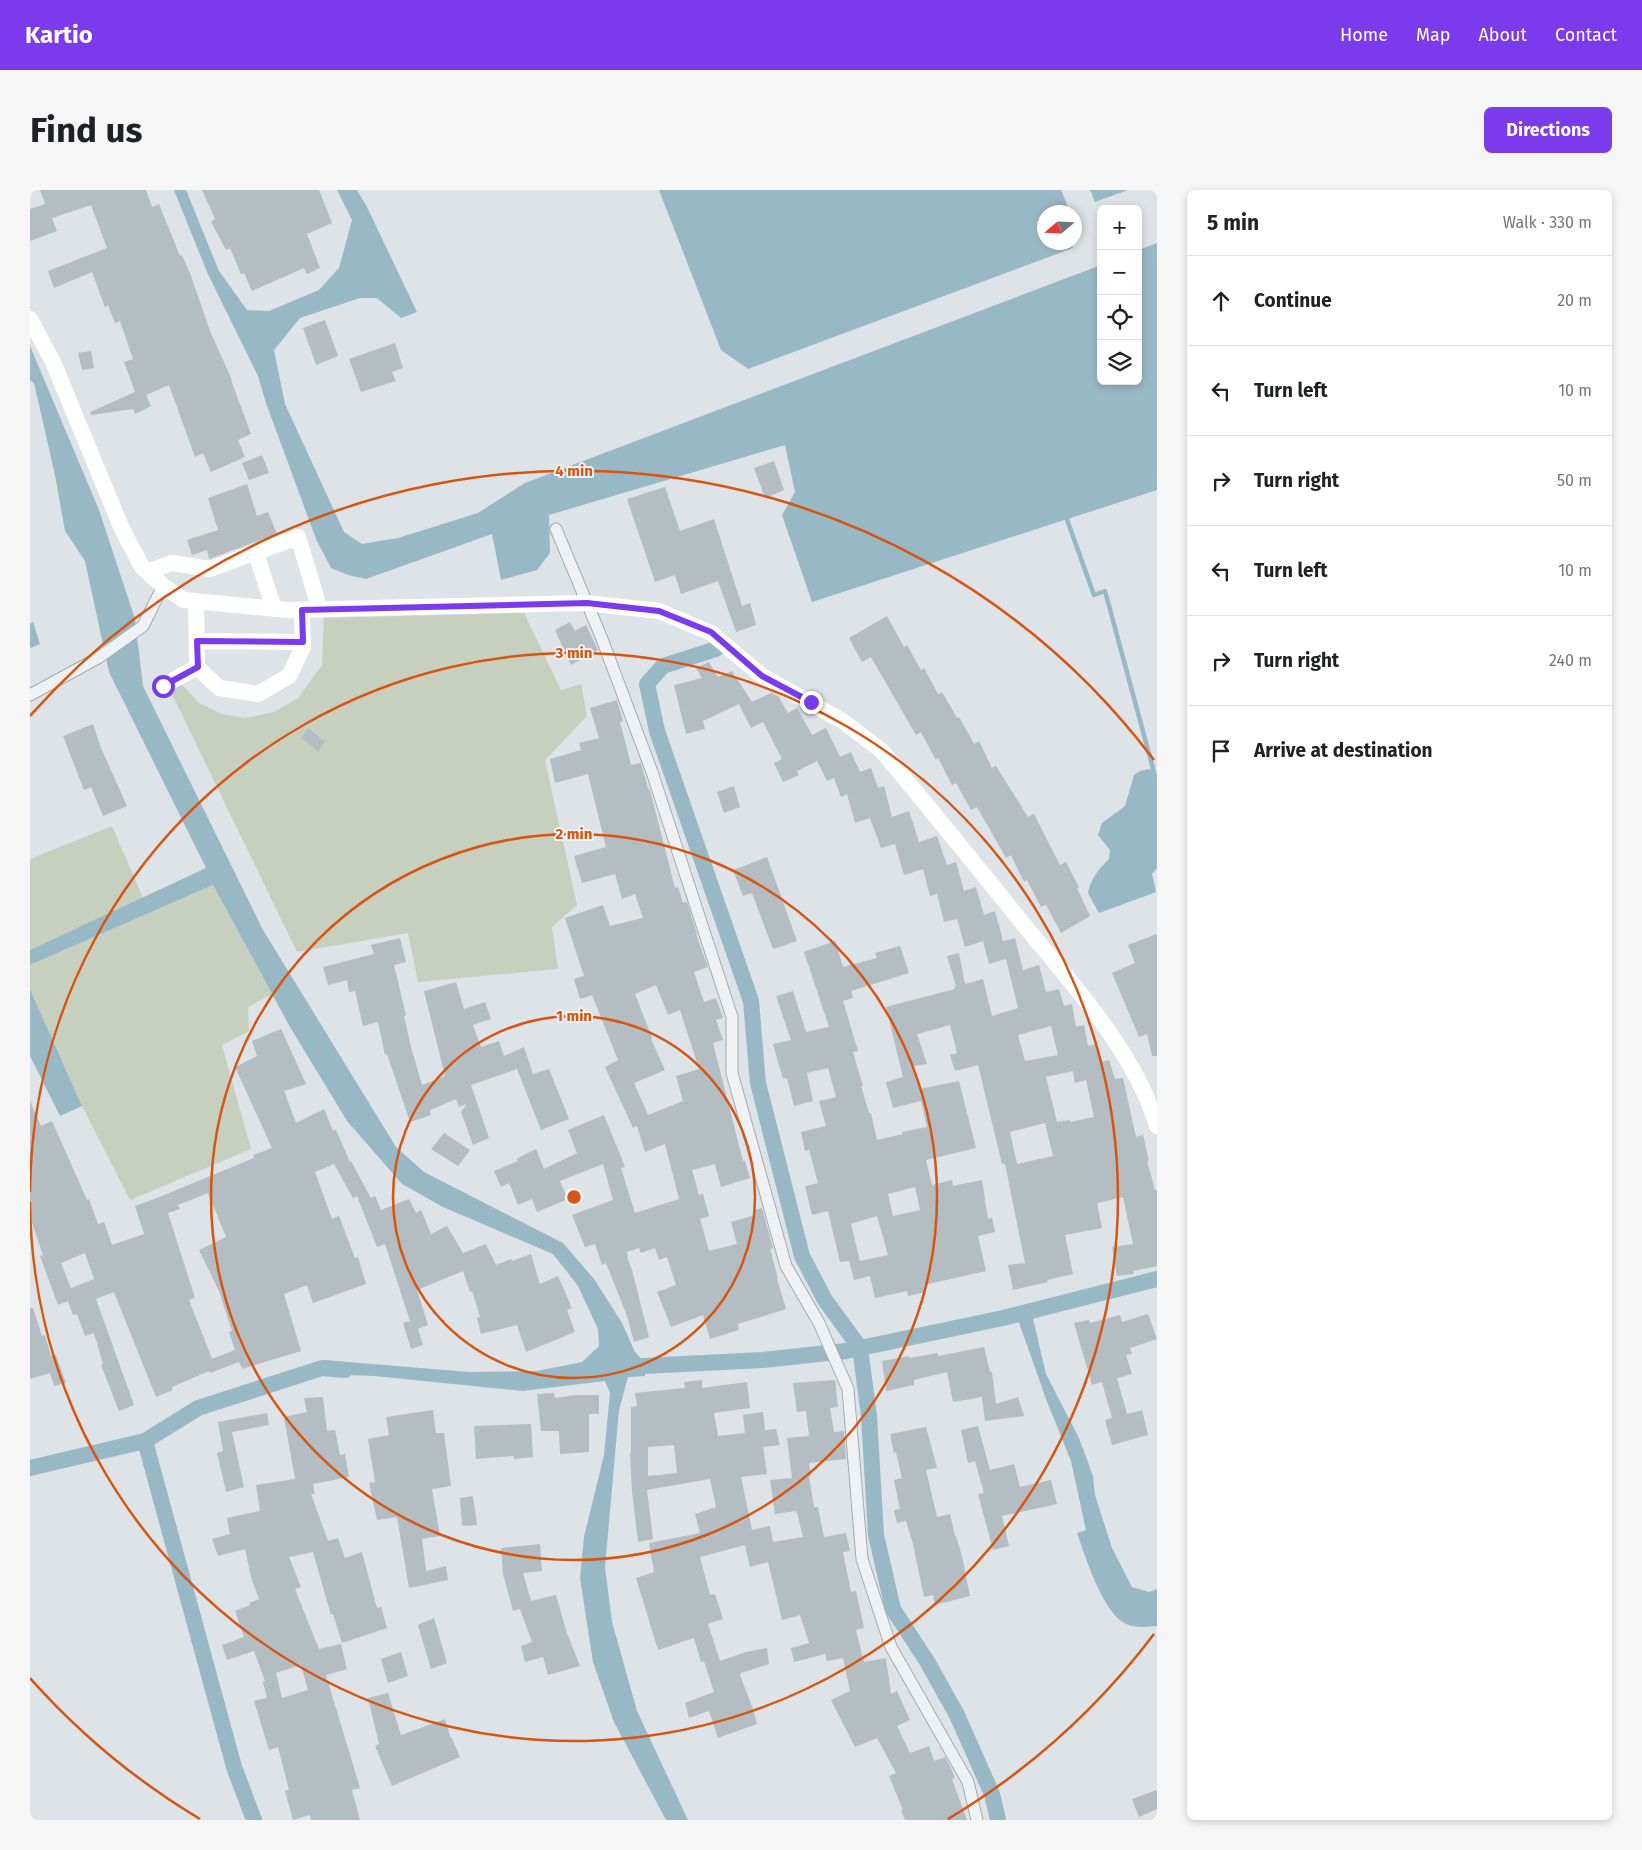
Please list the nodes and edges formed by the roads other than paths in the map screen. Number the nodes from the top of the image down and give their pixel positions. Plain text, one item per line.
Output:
1 (30, 320) edge
2 (556, 529) dead end
3 (256, 553) junction
4 (148, 572) junction
5 (163, 586) junction
6 (196, 601) junction
7 (587, 603) junction
8 (274, 609) junction
9 (302, 610) junction
10 (320, 610) junction
11 (197, 641) junction
12 (303, 642) junction
13 (198, 667) junction
14 (163, 686) dead end
15 (30, 695) edge
16 (1157, 1126) edge
17 (977, 1820) edge

1 - 4 street
2 - 7 street
3 - 4 street
3 - 8 street
3 - 10 street
4 - 5 street
5 - 6 street
5 - 15 street
6 - 8 street
6 - 11 street
7 - 10 street
7 - 16 street
7 - 17 street
8 - 9 street
9 - 10 street
9 - 12 street
11 - 12 street
11 - 13 street
12 - 13 street
13 - 14 street

